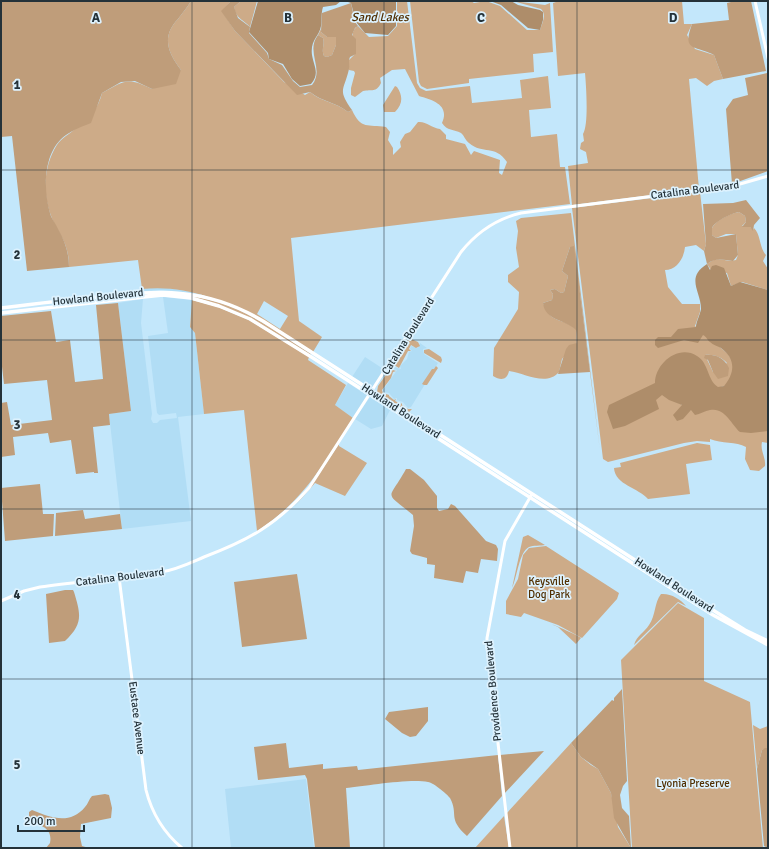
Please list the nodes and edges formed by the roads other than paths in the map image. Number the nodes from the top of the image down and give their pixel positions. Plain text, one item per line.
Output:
1 (755, 1) edge
2 (768, 58) edge
3 (768, 176) edge
4 (1, 308) edge
5 (1, 313) edge
6 (371, 394) junction
7 (531, 496) junction
8 (119, 577) junction
9 (1, 601) edge
10 (761, 638) junction
11 (754, 639) junction
12 (768, 641) edge
13 (768, 646) edge
14 (182, 848) edge
15 (510, 848) edge

1 - 2 street
3 - 6 street, Catalina Boulevard
4 - 6 main road, Howland Boulevard
5 - 6 main road, Howland Boulevard
6 - 7 main road, Howland Boulevard
6 - 8 street, Catalina Boulevard
7 - 10 main road, Howland Boulevard
7 - 11 main road, Howland Boulevard
7 - 15 street, Providence Boulevard
8 - 9 street, Catalina Boulevard
8 - 14 street, Eustace Avenue
10 - 11 main road
10 - 12 main road, Howland Boulevard
11 - 13 main road, Howland Boulevard

